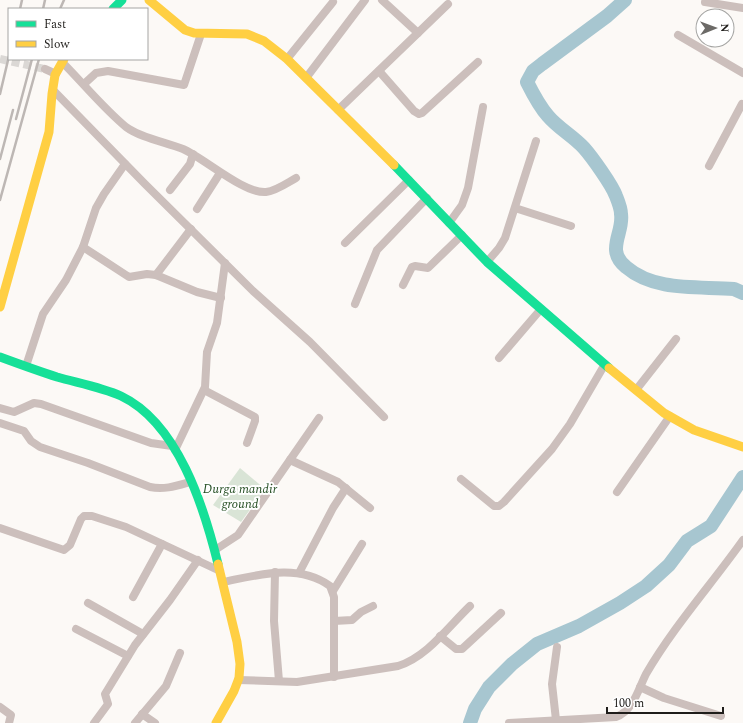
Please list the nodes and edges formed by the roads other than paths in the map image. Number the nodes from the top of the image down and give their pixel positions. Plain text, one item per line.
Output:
1 (122, 0) edge
2 (149, 0) edge
3 (365, 0) edge
4 (382, 0) edge
5 (333, 2) dead end
6 (705, 2) dead end
7 (448, 4) dead end
8 (114, 8) edge
9 (743, 8) edge
10 (418, 33) junction
11 (201, 34) junction
12 (678, 35) dead end
13 (287, 59) junction
14 (63, 60) edge
15 (478, 62) dead end
16 (45, 69) tunnel mouth
17 (379, 71) junction
18 (743, 73) edge
19 (56, 74) junction
20 (306, 78) junction
21 (84, 84) junction
22 (53, 90) junction
23 (743, 102) edge
24 (483, 107) dead end
25 (338, 110) junction
26 (536, 141) dead end
27 (193, 154) junction
28 (125, 164) junction
29 (709, 166) dead end
30 (220, 173) junction
31 (296, 178) dead end
32 (410, 180) junction
33 (170, 190) dead end
34 (427, 198) junction
35 (516, 208) junction
36 (197, 209) dead end
37 (449, 222) junction
38 (571, 226) dead end
39 (191, 229) junction
40 (462, 235) junction
41 (344, 243) dead end
42 (83, 247) junction
43 (487, 262) junction
44 (226, 263) junction
45 (156, 275) junction
46 (404, 285) dead end
47 (221, 298) junction
48 (356, 304) dead end
49 (0, 307) edge
50 (541, 308) junction
51 (676, 339) dead end
52 (0, 357) edge
53 (499, 358) dead end
54 (605, 364) junction
55 (26, 366) junction
56 (204, 390) junction
57 (636, 390) junction
58 (0, 408) edge
59 (670, 416) junction
60 (384, 417) dead end
61 (318, 418) dead end
62 (0, 423) edge
63 (247, 443) dead end
64 (743, 447) edge
65 (173, 448) junction
66 (290, 460) junction
67 (461, 479) dead end
68 (190, 482) junction
69 (346, 488) junction
70 (618, 492) dead end
71 (370, 508) dead end
72 (0, 528) edge
73 (743, 540) edge
74 (162, 544) junction
75 (362, 544) dead end
76 (215, 550) junction
77 (198, 560) junction
78 (220, 571) junction
79 (275, 572) junction
80 (299, 573) junction
81 (223, 582) junction
82 (333, 591) junction
83 (133, 597) dead end
84 (88, 603) dead end
85 (373, 606) dead end
86 (470, 606) dead end
87 (501, 613) dead end
88 (334, 621) junction
89 (76, 629) dead end
90 (143, 634) junction
91 (440, 636) junction
92 (557, 647) dead end
93 (180, 653) dead end
94 (128, 656) junction
95 (334, 677) junction
96 (238, 680) junction
97 (279, 681) junction
98 (640, 687) junction
99 (0, 707) edge
100 (142, 714) junction
101 (721, 716) dead end
102 (556, 720) junction
103 (9, 723) edge
104 (94, 723) edge
105 (135, 723) edge
106 (155, 723) edge
107 (216, 723) edge
108 (510, 723) edge

1 - 8 street
2 - 11 street
3 - 20 street
4 - 10 street
5 - 13 street
6 - 9 street
7 - 10 street
10 - 17 street
11 - 13 street
11 - 21 street
12 - 18 street
13 - 20 street
14 - 19 street
14 - 21 street
15 - 17 street
16 - 19 street
17 - 25 street
19 - 22 street
20 - 25 street
21 - 27 street
22 - 28 street
22 - 49 street
23 - 29 street
24 - 37 street
25 - 32 street
26 - 35 street
27 - 30 street
27 - 33 street
28 - 39 street
28 - 42 street
30 - 31 street
30 - 36 street
32 - 34 street
32 - 41 street
34 - 37 street
34 - 48 street
35 - 38 street
35 - 43 street
37 - 40 street
39 - 44 street
39 - 45 street
40 - 43 street
40 - 46 street
42 - 45 street
42 - 55 street
43 - 50 street
44 - 47 street
44 - 60 street
45 - 47 street
47 - 56 street
50 - 53 street
50 - 54 street
51 - 57 street
52 - 55 street
54 - 57 street
54 - 67 street
55 - 65 street
56 - 63 street
56 - 65 street
57 - 59 street
58 - 65 street
59 - 64 street
59 - 70 street
61 - 66 street
62 - 68 street
65 - 68 street
66 - 69 street
66 - 76 street
68 - 76 street
69 - 71 street
69 - 80 street
72 - 74 street
73 - 98 street
74 - 77 street
74 - 83 street
75 - 82 street
76 - 78 street
77 - 78 street
77 - 90 street
78 - 81 street
79 - 80 street
79 - 81 street
79 - 97 street
80 - 82 street
81 - 96 street
82 - 88 street
84 - 90 street
85 - 88 street
86 - 91 street
87 - 91 street
88 - 95 street
89 - 94 street
90 - 94 street
91 - 95 street
92 - 102 street
93 - 100 street
94 - 104 street
95 - 97 street
96 - 97 street
96 - 107 street
98 - 101 street
98 - 102 street
99 - 103 street
100 - 105 street
100 - 106 street
102 - 108 street

